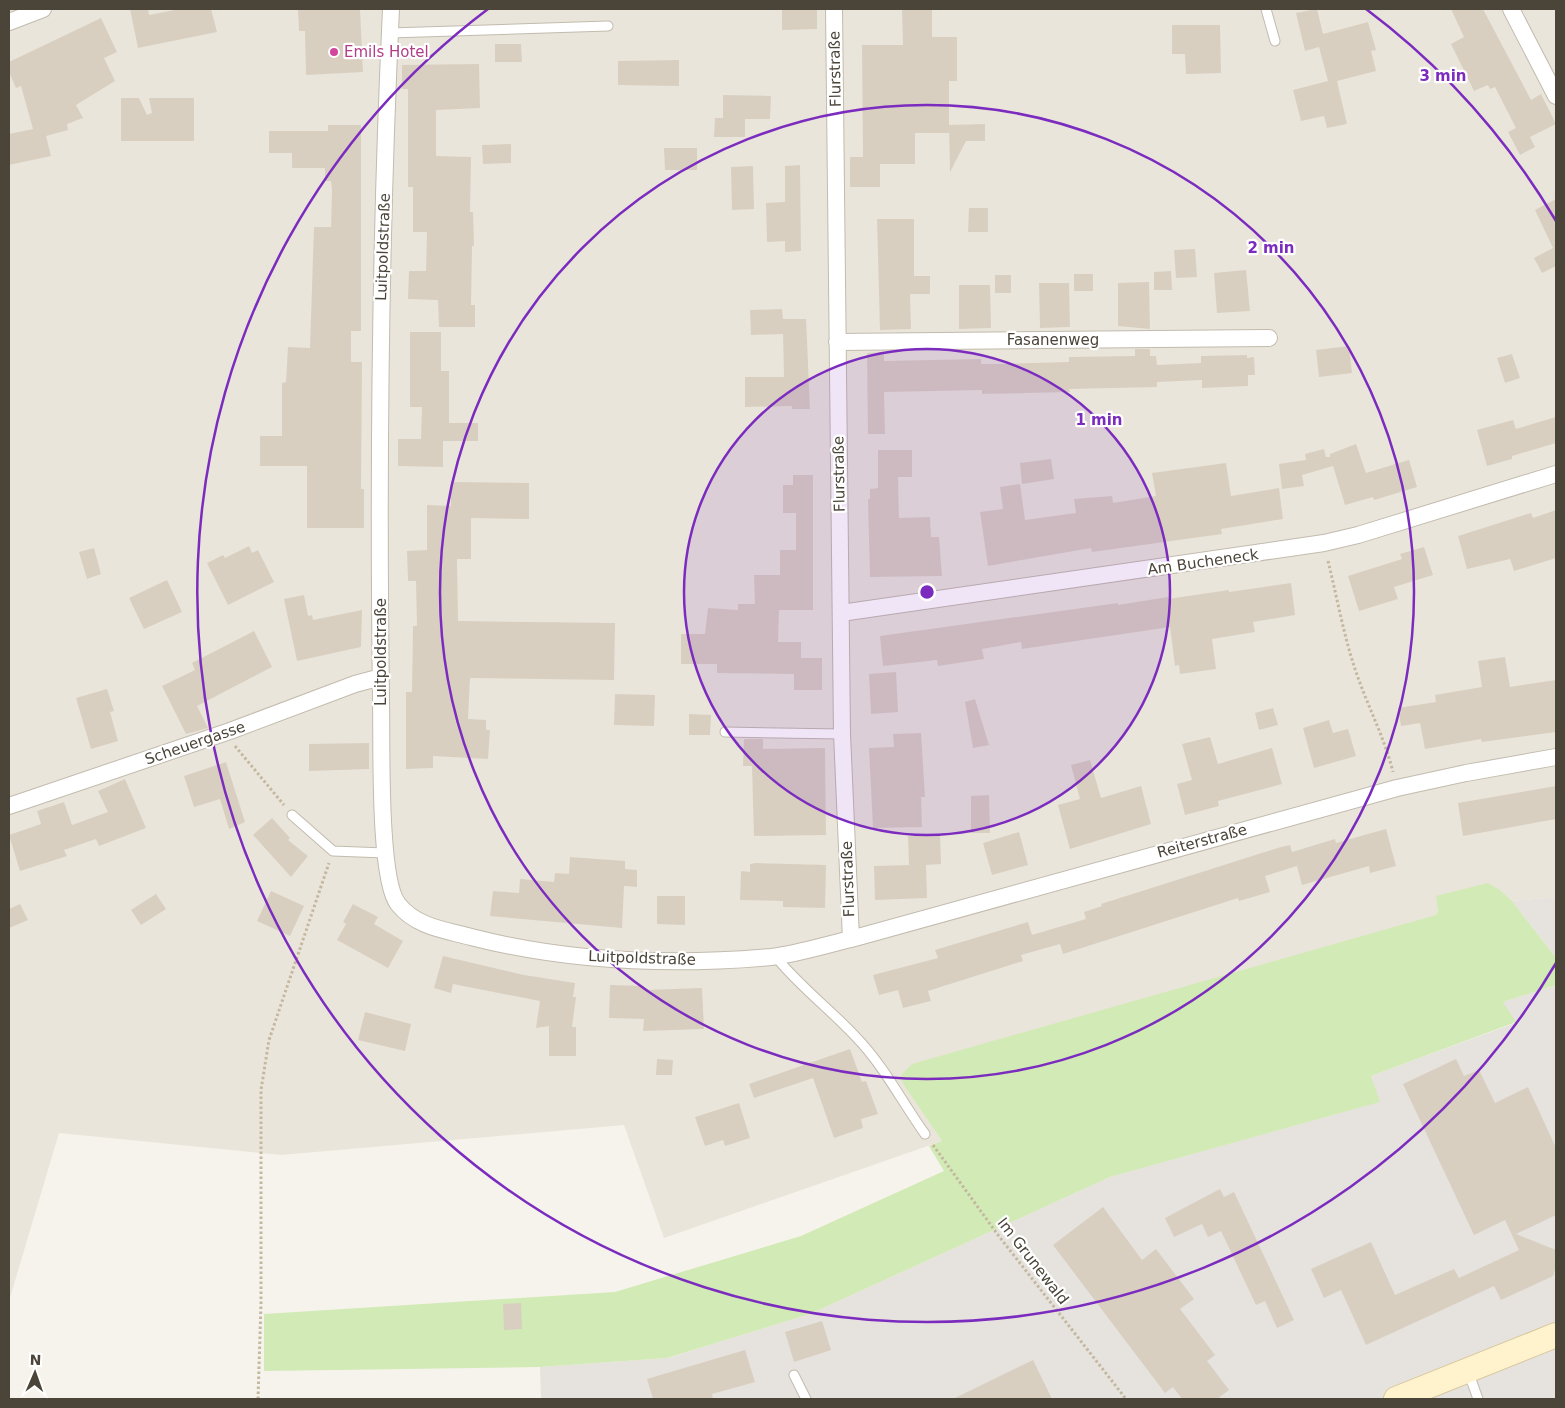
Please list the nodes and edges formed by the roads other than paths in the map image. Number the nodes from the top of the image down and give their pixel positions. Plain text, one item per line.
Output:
1 (42, 9) edge
2 (392, 9) edge
3 (834, 9) edge
4 (1266, 9) edge
5 (1511, 9) edge
6 (9, 22) edge
7 (608, 26) dead end
8 (390, 33) junction
9 (1275, 42) dead end
10 (1556, 96) edge
11 (1269, 338) dead end
12 (837, 342) junction
13 (1556, 474) edge
14 (841, 613) junction
15 (381, 677) junction
16 (725, 732) dead end
17 (842, 734) junction
18 (1556, 757) edge
19 (9, 806) edge
20 (292, 815) road end
21 (385, 853) junction
22 (851, 939) junction
23 (775, 956) junction
24 (925, 1134) road end
25 (1556, 1335) edge
26 (1468, 1371) junction
27 (794, 1375) dead end
28 (806, 1399) edge
29 (1396, 1399) edge
30 (1478, 1399) edge

1 - 6 street
2 - 8 street, Luitpoldstraße
3 - 12 street, Flurstraße
4 - 9 lane
5 - 10 street
7 - 8 lane
8 - 15 street, Luitpoldstraße
11 - 12 street, Fasanenweg
12 - 14 street, Flurstraße
13 - 14 street, Am Bucheneck
14 - 17 street, Flurstraße
15 - 19 street, Scheuergasse
15 - 21 street, Luitpoldstraße
16 - 17 lane
17 - 22 street, Flurstraße
18 - 22 street, Reiterstraße
20 - 21 lane
21 - 23 street, Luitpoldstraße
22 - 23 street, Luitpoldstraße
23 - 24 lane
25 - 26 main road
26 - 29 main road
26 - 30 lane
27 - 28 lane

